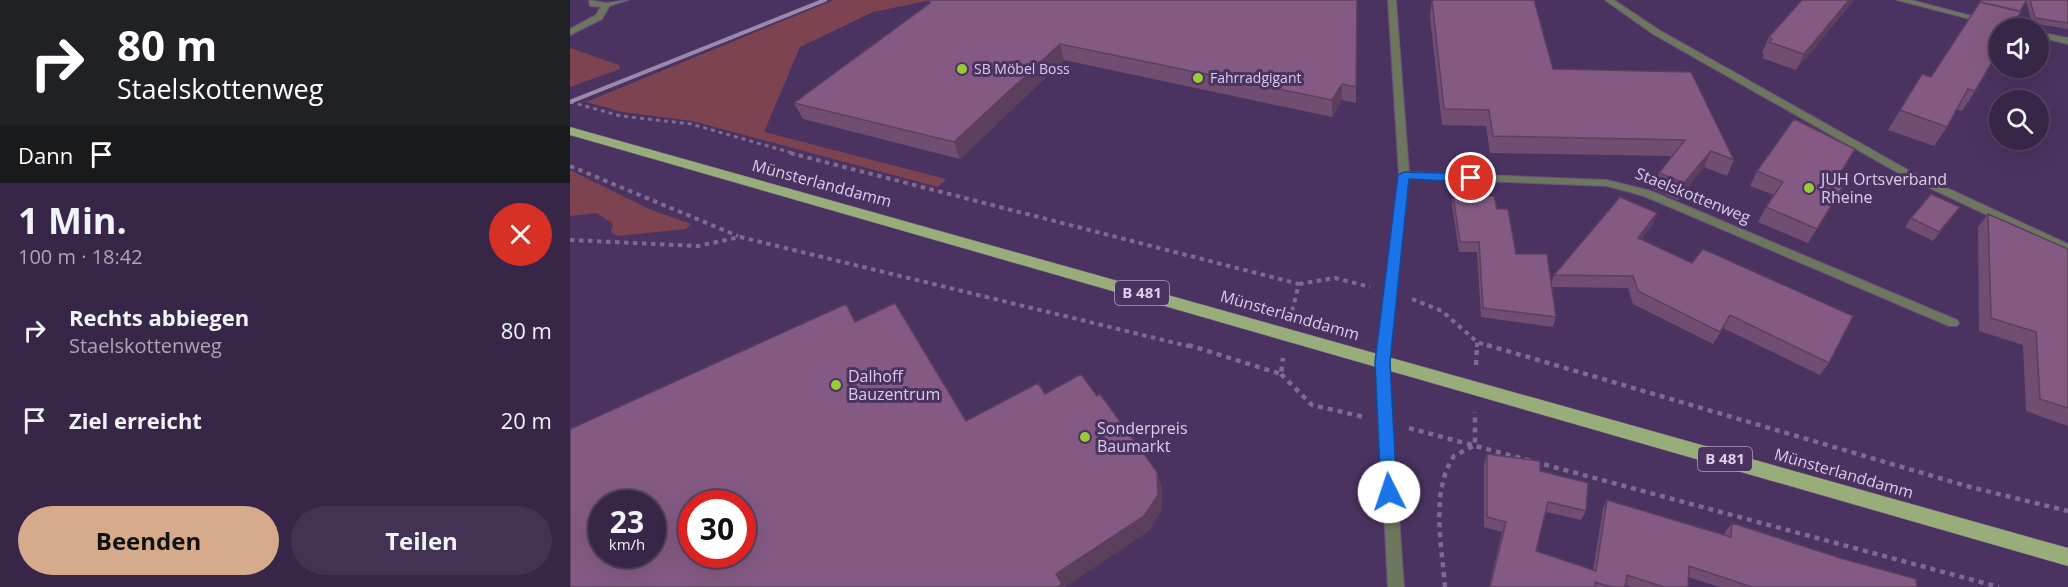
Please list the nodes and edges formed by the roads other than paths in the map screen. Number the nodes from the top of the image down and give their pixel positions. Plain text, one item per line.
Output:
1 (593, 0) edge
2 (624, 0) edge
3 (1392, 0) edge
4 (1609, 0) edge
5 (1901, 0) edge
6 (606, 6) junction
7 (1989, 22) edge
8 (570, 32) edge
9 (2049, 37) edge
10 (2068, 41) edge
11 (570, 131) edge
12 (1404, 175) junction
13 (2068, 249) edge
14 (1953, 323) dead end
15 (1382, 362) junction
16 (2068, 557) edge
17 (1396, 587) edge

1 - 6 street
2 - 6 street
3 - 12 street
4 - 13 street
5 - 7 street
6 - 8 street
9 - 10 street
11 - 15 main road, Münsterlanddamm / B 481
12 - 14 street, Staelskottenweg
12 - 15 street
15 - 16 main road, Münsterlanddamm / B 481
15 - 17 street

